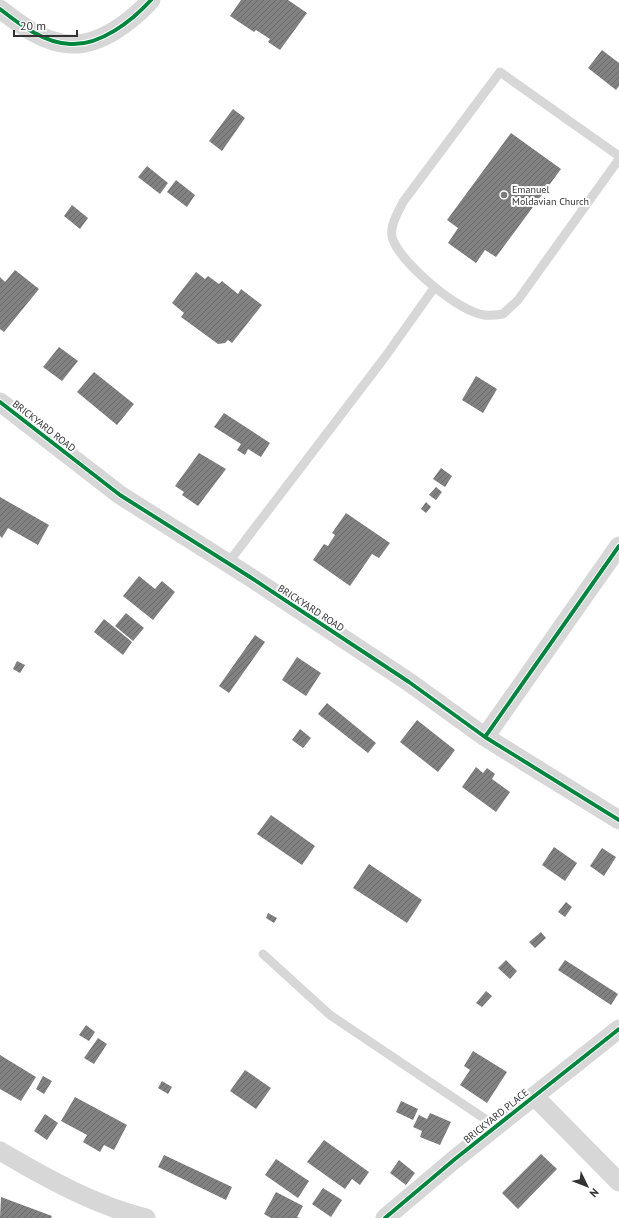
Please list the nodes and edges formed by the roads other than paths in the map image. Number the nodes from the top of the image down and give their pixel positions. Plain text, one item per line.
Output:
1 (151, 0) edge
2 (0, 9) edge
3 (619, 158) edge
4 (434, 288) junction
5 (0, 402) edge
6 (619, 546) edge
7 (228, 563) junction
8 (485, 737) junction
9 (619, 820) edge
10 (263, 954) dead end
11 (619, 1029) edge
12 (534, 1096) junction
13 (497, 1127) junction
14 (0, 1151) edge
15 (619, 1182) edge
16 (146, 1218) edge
17 (385, 1218) edge

1 - 2 street
3 - 4 lane
3 - 4 lane
4 - 7 lane
5 - 7 street, BRICKYARD ROAD
6 - 8 street
7 - 8 street, BRICKYARD ROAD
8 - 9 street, BRICKYARD ROAD
10 - 13 lane
11 - 12 street, BRICKYARD PLACE
12 - 13 street, BRICKYARD PLACE
12 - 15 street
13 - 17 street, BRICKYARD PLACE
14 - 16 street

